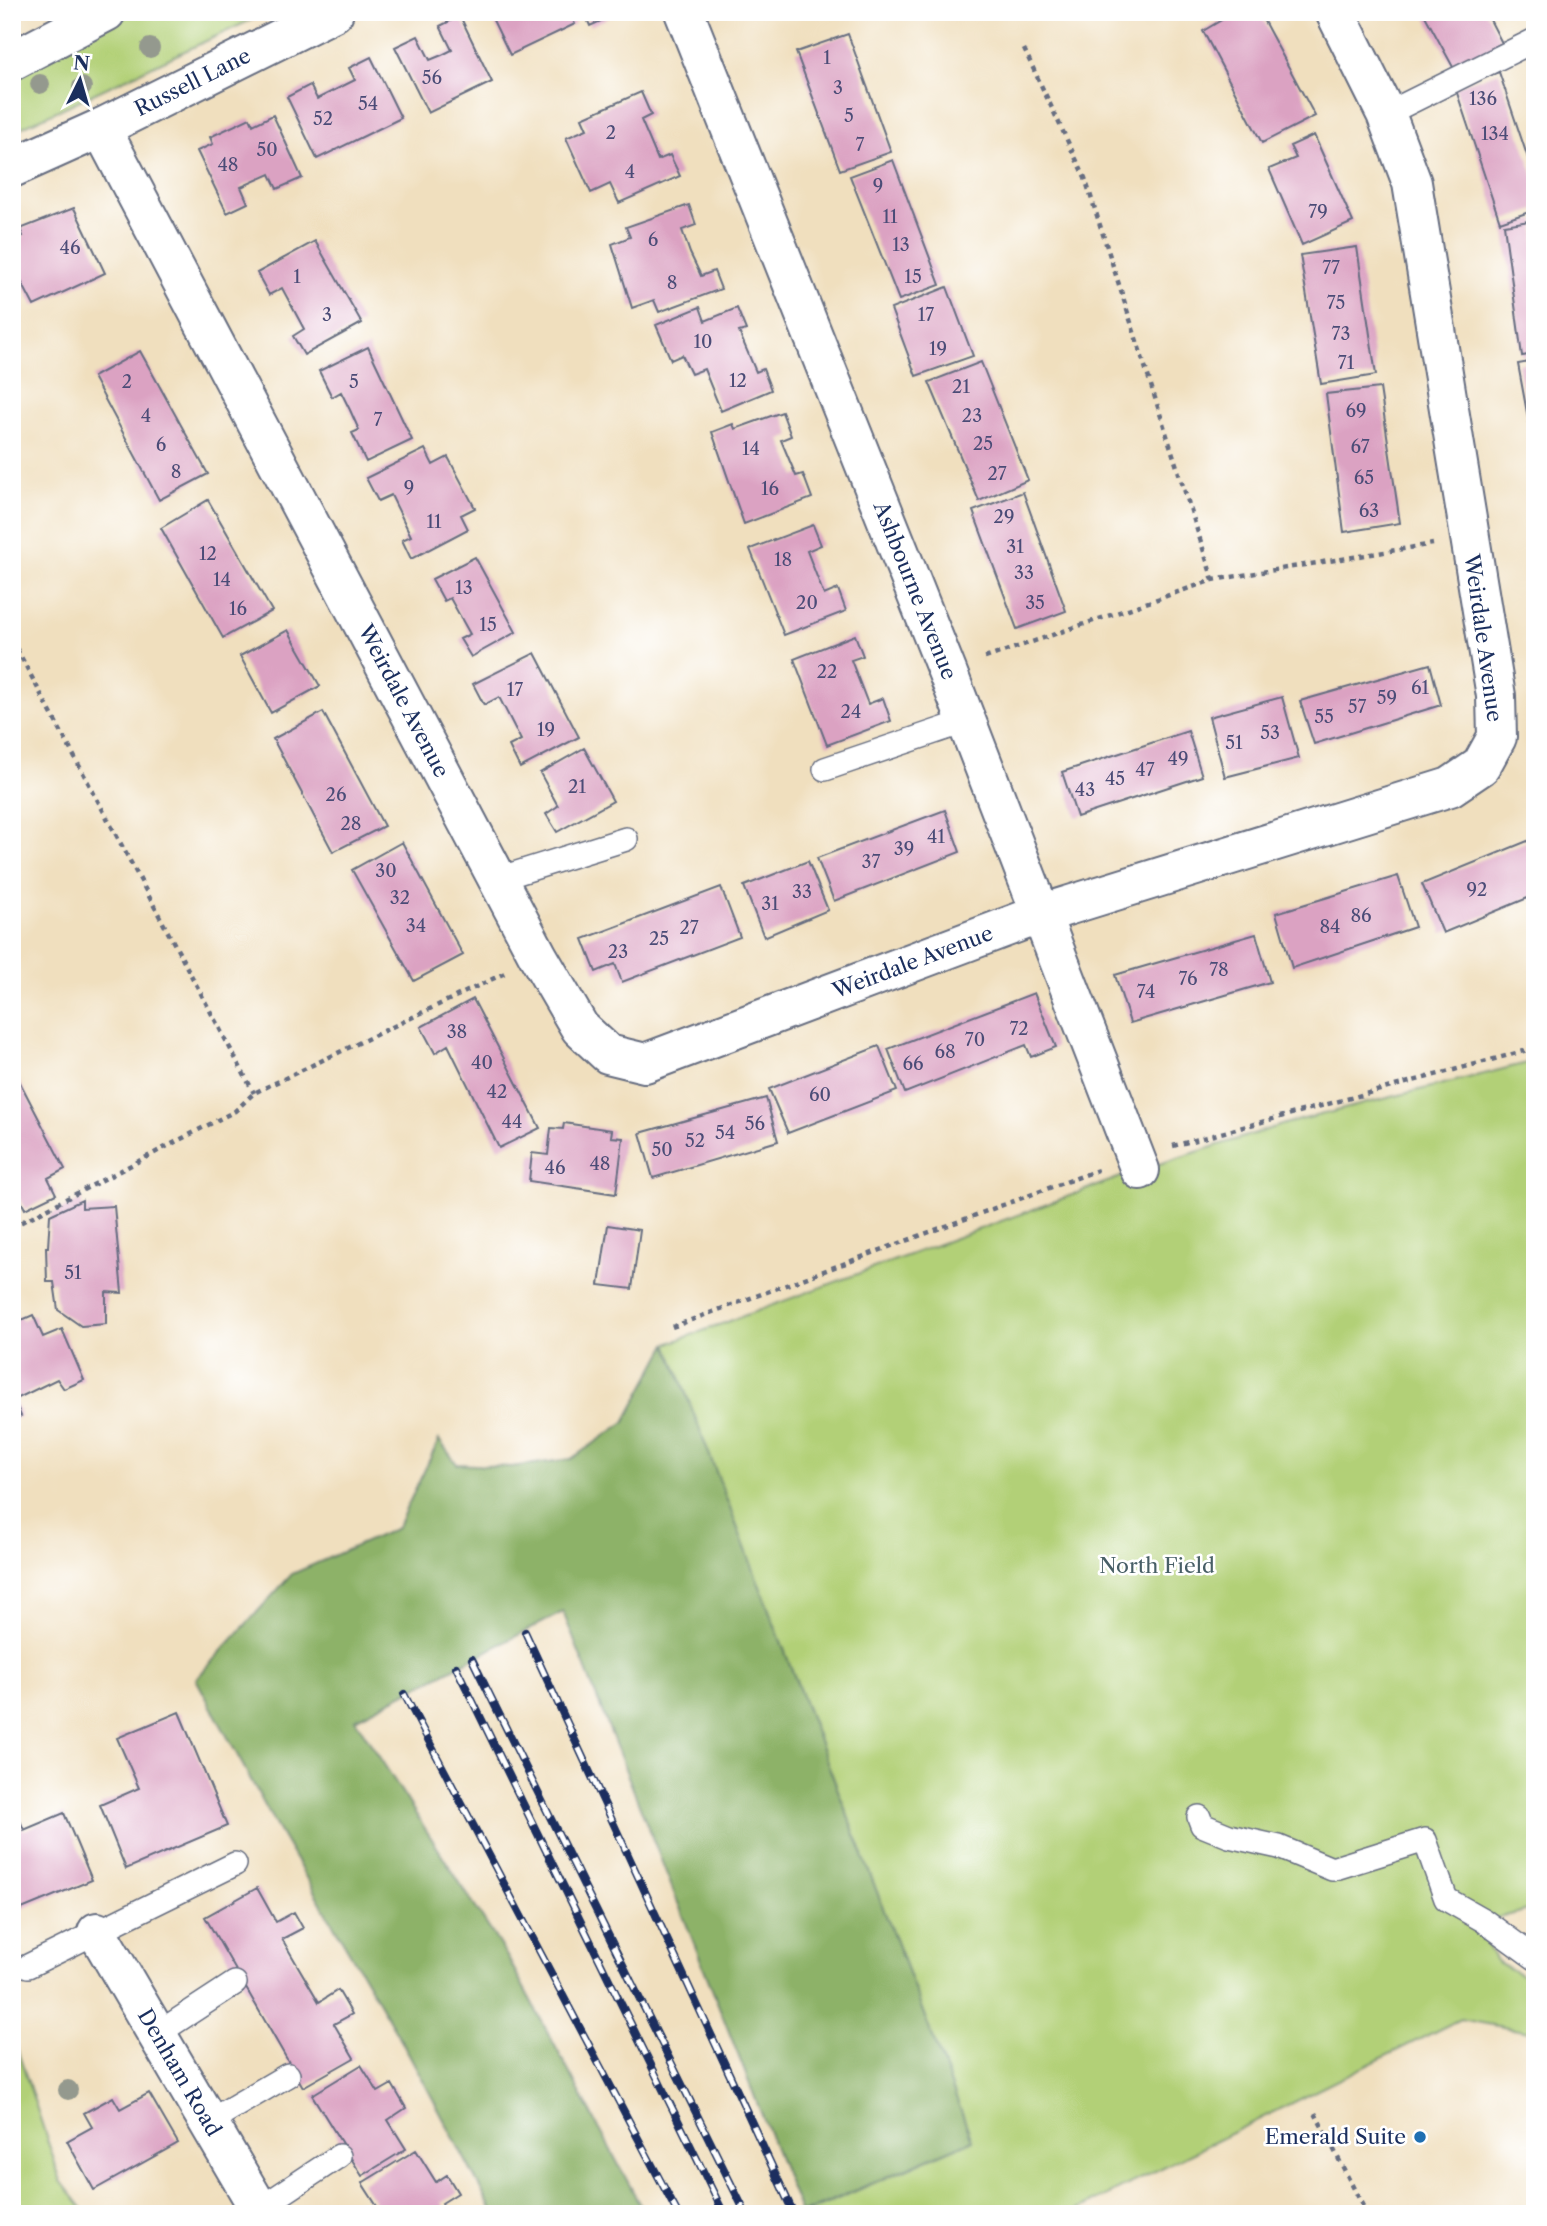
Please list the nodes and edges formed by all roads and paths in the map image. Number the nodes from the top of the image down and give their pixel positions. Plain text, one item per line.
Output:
1 (106, 12) edge
2 (334, 12) edge
3 (684, 12) edge
4 (1335, 12) edge
5 (1535, 40) edge
6 (1024, 49) dead end
7 (12, 61) edge
8 (1386, 114) junction
9 (101, 128) junction
10 (12, 168) edge
11 (1469, 538) junction
12 (1213, 580) junction
13 (12, 640) edge
14 (947, 671) junction
15 (967, 721) junction
16 (825, 769) dead end
17 (626, 839) dead end
18 (498, 879) junction
19 (1041, 914) junction
20 (538, 956) junction
21 (254, 1093) junction
22 (1140, 1170) dead end
23 (12, 1227) edge
24 (1199, 1816) dead end
25 (235, 1864) dead end
26 (97, 1932) junction
27 (1535, 1958) edge
28 (28, 1966) dead end
29 (235, 1983) dead end
30 (157, 2034) junction
31 (288, 2075) dead end
32 (1315, 2112) dead end
33 (208, 2122) junction
34 (339, 2156) dead end
35 (12, 2209) edge
36 (34, 2211) dead end
37 (260, 2211) edge
38 (1367, 2214) edge

1 - 7 street
2 - 9 street, Russell Lane
3 - 14 street, Ashbourne Avenue
4 - 8 street, Weirdale Avenue
5 - 8 lane
6 - 12 path
8 - 11 street, Weirdale Avenue
9 - 10 street, Russell Lane
9 - 18 street, Weirdale Avenue
11 - 12 path
11 - 19 street, Weirdale Avenue
12 - 14 path
13 - 21 path
14 - 15 street, Ashbourne Avenue
15 - 16 lane
15 - 19 street, Ashbourne Avenue
17 - 18 lane
18 - 20 street, Weirdale Avenue
19 - 20 street, Weirdale Avenue
19 - 22 street, Ashbourne Avenue
20 - 21 path
21 - 23 path
24 - 27 lane
25 - 26 lane
26 - 28 lane
26 - 30 street, Denham Road
29 - 30 lane
30 - 33 street, Denham Road
31 - 33 lane
32 - 38 path
33 - 37 street, Denham Road
34 - 37 lane
35 - 36 path

